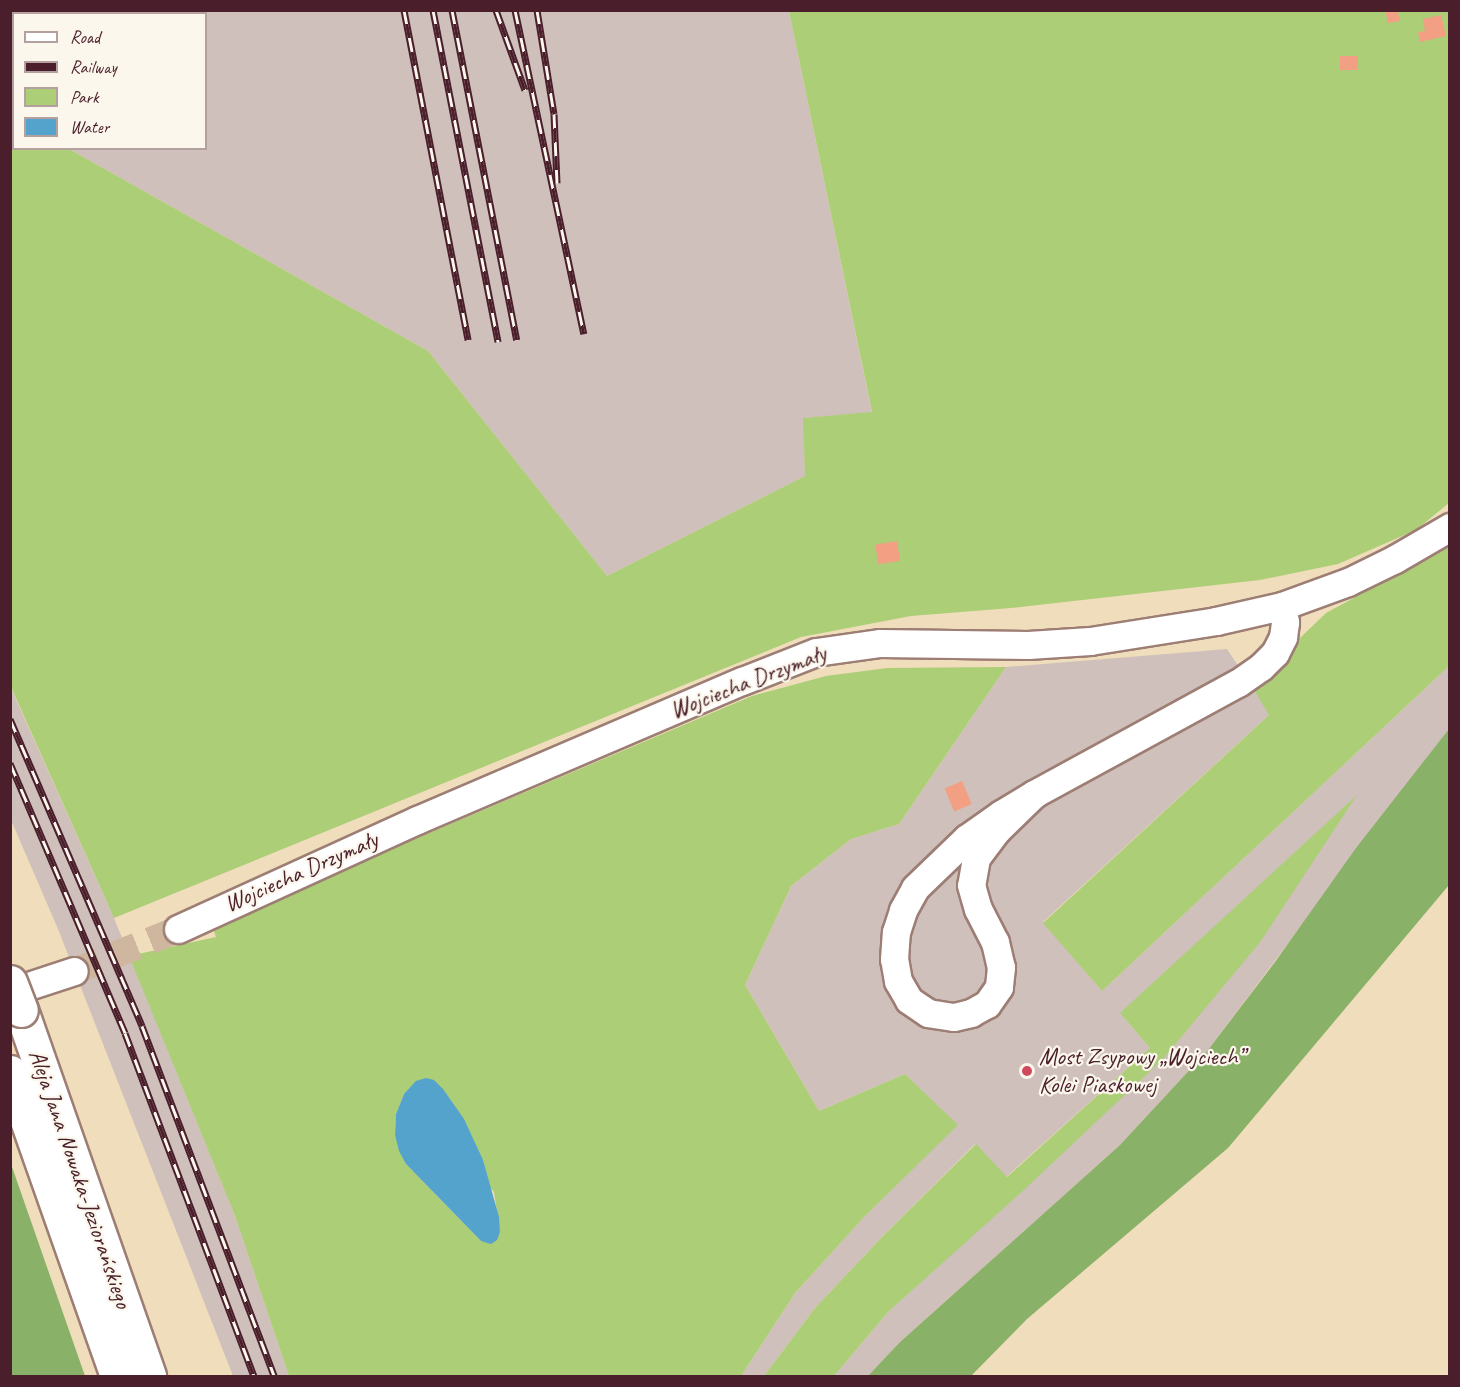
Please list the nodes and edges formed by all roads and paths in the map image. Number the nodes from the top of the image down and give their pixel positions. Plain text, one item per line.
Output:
1 (1449, 527) edge
2 (1282, 606) junction
3 (1034, 794) junction
4 (178, 929) tunnel mouth
5 (74, 971) tunnel mouth
6 (14, 995) edge
7 (10, 1072) edge
8 (117, 1377) edge
9 (149, 1377) edge

1 - 2 street, Wojciecha Drzymały
2 - 3 street
2 - 4 street, Wojciecha Drzymały
3 - 3 street
5 - 6 street
6 - 9 main road, Aleja Jana Nowaka-Jeziorańskiego
7 - 8 main road, Aleja Jana Nowaka-Jeziorańskiego

